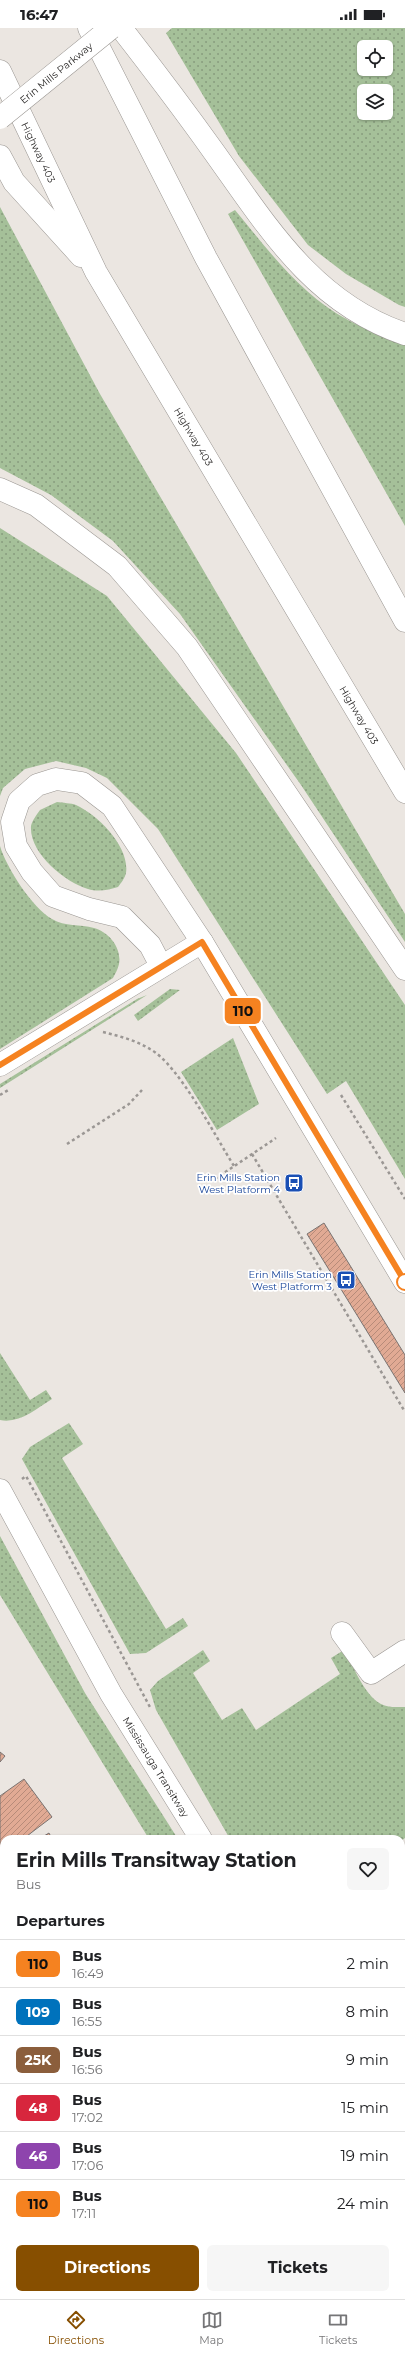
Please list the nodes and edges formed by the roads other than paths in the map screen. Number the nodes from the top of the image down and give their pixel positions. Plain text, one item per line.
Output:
1 (89, 28) edge
2 (112, 28) edge
3 (121, 28) edge
4 (0, 71) edge
5 (0, 118) edge
6 (0, 156) edge
7 (96, 272) junction
8 (405, 334) edge
9 (0, 489) edge
10 (405, 621) edge
11 (405, 792) edge
12 (202, 942) junction
13 (161, 966) junction
14 (405, 969) edge
15 (0, 1065) edge
16 (405, 1282) edge
17 (0, 1490) edge
18 (342, 1633) dead end
19 (405, 1651) edge
20 (199, 1835) edge

1 - 10 main road
2 - 5 main road, Erin Mills Parkway, bridge
3 - 8 main road
4 - 7 main road, Highway 403
6 - 7 main road
7 - 11 main road, Highway 403
9 - 14 main road
12 - 13 main road
12 - 13 main road
12 - 16 main road
13 - 15 main road
17 - 20 main road, Mississauga Transitway
18 - 19 main road

